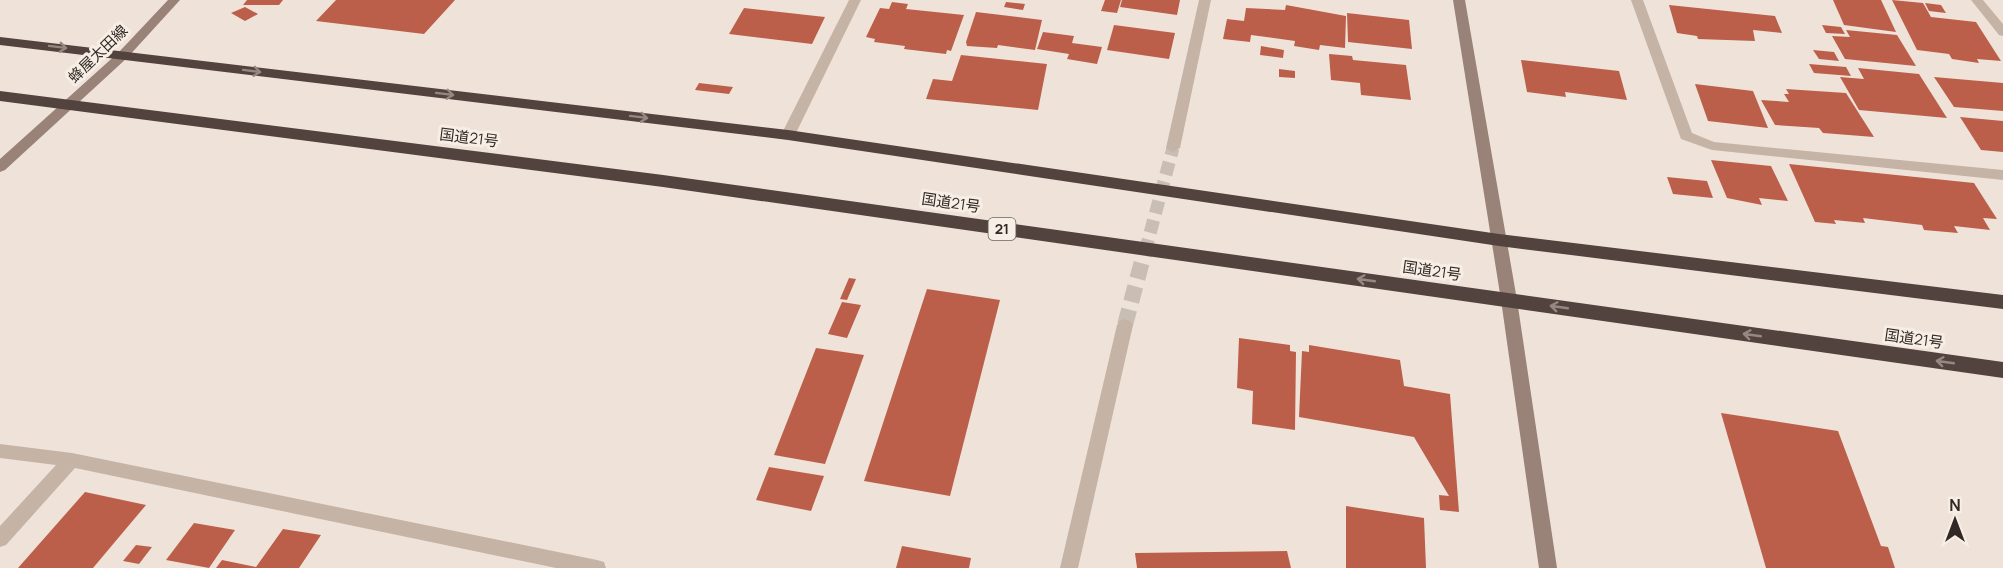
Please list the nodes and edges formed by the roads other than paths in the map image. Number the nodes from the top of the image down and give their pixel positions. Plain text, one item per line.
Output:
1 (174, 0) edge
2 (855, 0) edge
3 (1205, 0) edge
4 (1459, 0) edge
5 (1637, 0) edge
6 (1977, 0) edge
7 (2003, 32) edge
8 (0, 41) edge
9 (123, 55) junction
10 (0, 96) edge
11 (69, 105) junction
12 (788, 135) junction
13 (1173, 148) tunnel mouth
14 (0, 167) edge
15 (2003, 175) edge
16 (1499, 240) junction
17 (1509, 300) junction
18 (2003, 302) edge
19 (1125, 325) tunnel mouth
20 (2003, 370) edge
21 (0, 450) edge
22 (72, 460) junction
23 (0, 539) edge
24 (597, 568) edge
25 (1069, 568) edge
26 (1548, 568) edge

1 - 9 street, 蜂屋太田線
2 - 12 street
3 - 13 street
4 - 16 street
5 - 15 street
6 - 7 street
8 -> 9 highway
9 - 11 street, 蜂屋太田線
9 -> 12 highway
10 - 11 highway, 国道21号 / 21
11 - 14 street, 蜂屋太田線
17 -> 11 highway, 国道21号 / 21
12 - 16 highway
16 - 17 street
16 - 18 highway
20 -> 17 highway, 国道21号 / 21
17 - 26 street
19 - 25 street
21 - 22 street
22 - 23 street
22 - 24 street

